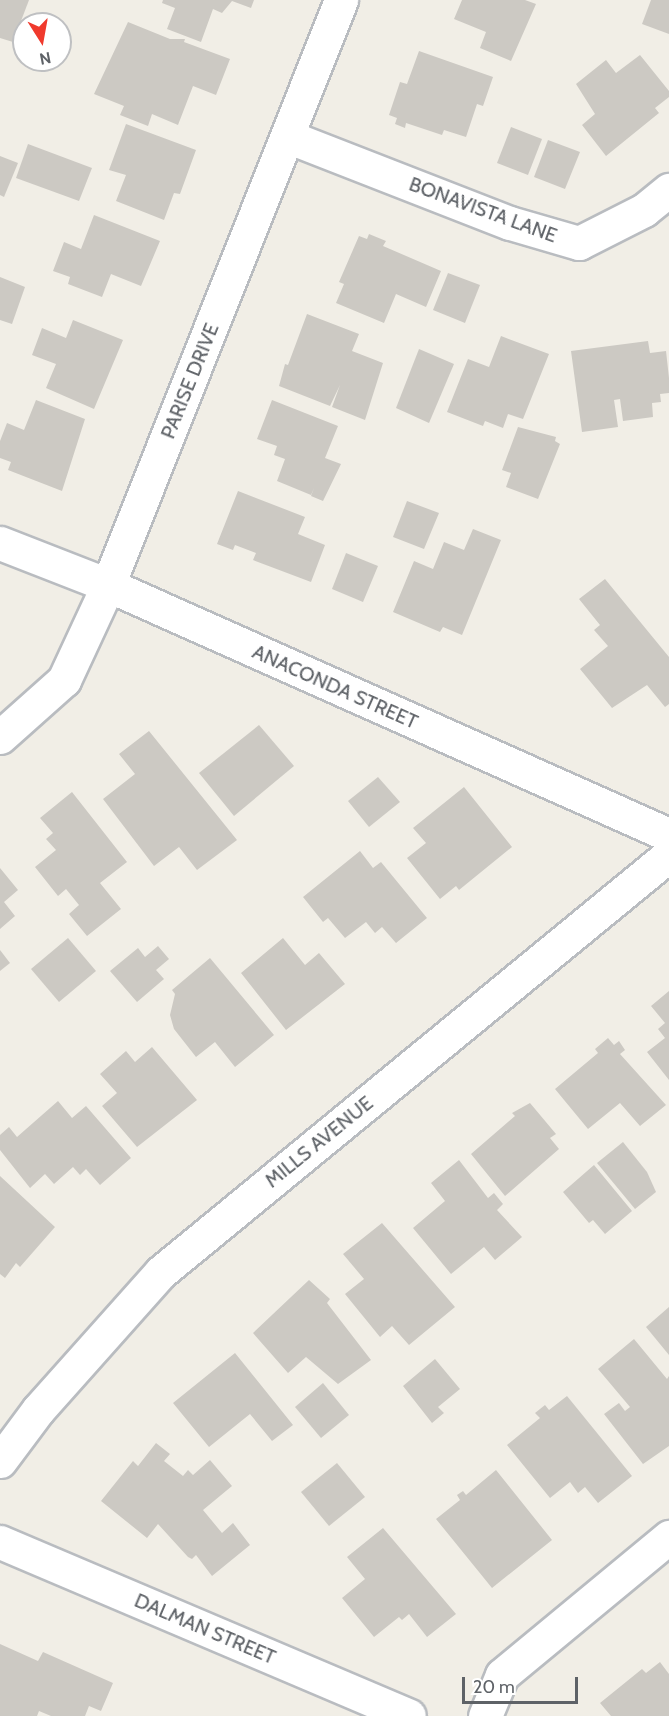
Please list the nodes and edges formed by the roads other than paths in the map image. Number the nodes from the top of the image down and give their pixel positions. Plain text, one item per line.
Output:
1 (341, 0) edge
2 (289, 137) junction
3 (669, 190) edge
4 (0, 543) edge
5 (108, 585) junction
6 (0, 737) edge
7 (669, 835) edge
8 (669, 855) edge
9 (0, 1461) edge
10 (669, 1537) edge
11 (0, 1542) edge
12 (409, 1716) edge
13 (485, 1716) edge

1 - 2 street, PARISE DRIVE
2 - 3 street, BONAVISTA LANE
2 - 5 street, PARISE DRIVE
4 - 5 street, ANACONDA STREET
5 - 6 street, PARISE DRIVE
5 - 7 street, ANACONDA STREET
8 - 9 street, MILLS AVENUE
10 - 13 street
11 - 12 street, DALMAN STREET

